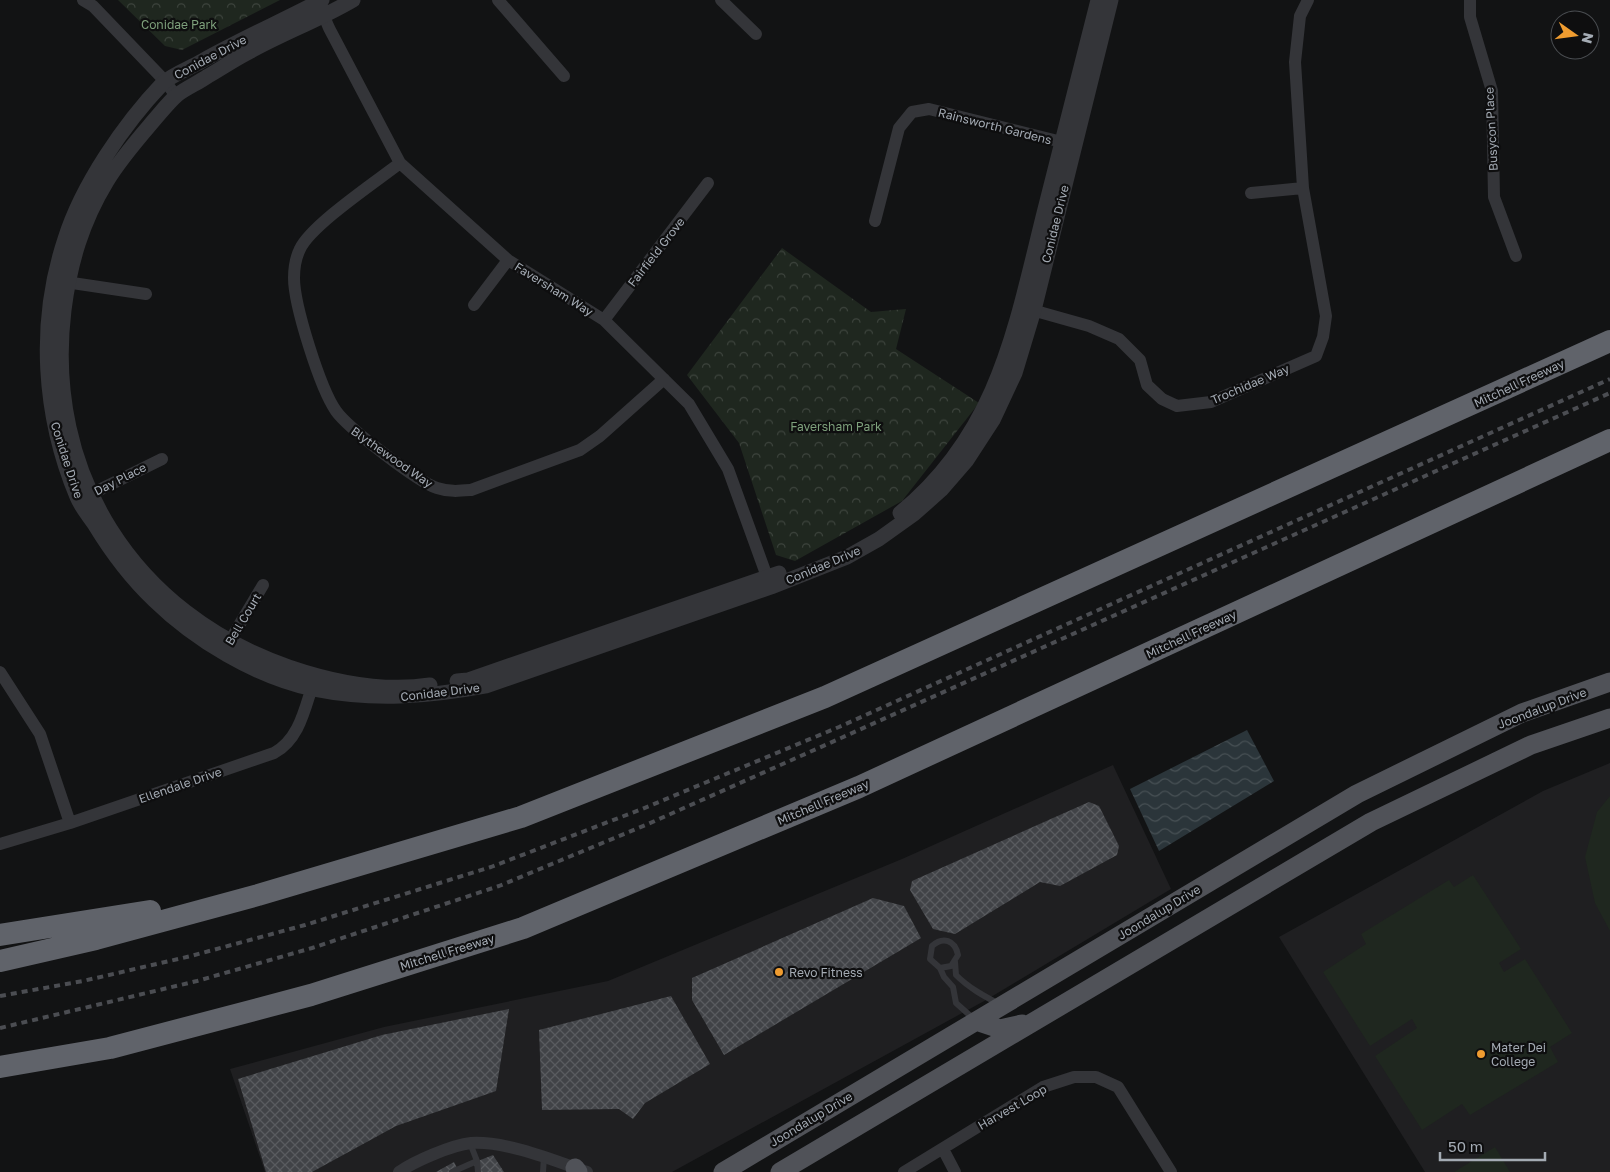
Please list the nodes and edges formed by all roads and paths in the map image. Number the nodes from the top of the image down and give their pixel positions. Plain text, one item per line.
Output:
1 (83, 0) edge
2 (353, 0) edge
3 (498, 0) edge
4 (721, 0) edge
5 (1098, 0) edge
6 (1111, 0) edge
7 (1308, 0) edge
8 (1470, 0) edge
9 (320, 1) edge
10 (324, 17) junction
11 (756, 34) dead end
12 (564, 76) dead end
13 (165, 81) junction
14 (176, 96) junction
15 (1068, 144) junction
16 (400, 163) junction
17 (708, 183) dead end
18 (1303, 188) junction
19 (1251, 193) dead end
20 (875, 221) dead end
21 (1516, 256) dead end
22 (508, 260) junction
23 (61, 281) junction
24 (146, 294) dead end
25 (474, 305) dead end
26 (1027, 308) junction
27 (604, 320) junction
28 (1610, 341) edge
29 (664, 379) junction
30 (1610, 440) edge
31 (162, 459) dead end
32 (92, 494) junction
33 (78, 499) junction
34 (769, 582) junction
35 (263, 585) dead end
36 (226, 647) junction
37 (0, 672) edge
38 (313, 682) junction
39 (1610, 682) edge
40 (1610, 718) edge
41 (70, 823) junction
42 (0, 844) edge
43 (258, 895) junction
44 (0, 935) edge
45 (0, 961) edge
46 (955, 962) junction
47 (940, 968) junction
48 (1002, 1006) junction
49 (976, 1021) junction
50 (1036, 1021) junction
51 (110, 1048) junction
52 (0, 1067) edge
53 (0, 1080) edge
54 (470, 1143) junction
55 (943, 1149) junction
56 (544, 1157) junction
57 (477, 1161) junction
58 (580, 1171) edge
59 (399, 1172) edge
60 (452, 1172) edge
61 (478, 1172) edge
62 (543, 1172) edge
63 (723, 1172) edge
64 (780, 1172) edge
65 (904, 1172) edge
66 (955, 1172) edge
67 (1171, 1172) edge

1 - 13 street
2 - 10 street, Conidae Drive
3 - 12 street
4 - 11 street
5 - 15 street, Conidae Drive
6 - 15 street, Conidae Drive
7 - 18 street, Trochidae Way
8 - 21 street, Busycon Place
9 - 10 street, Faversham Way
9 - 13 street, Conidae Drive
10 - 14 street, Conidae Drive
10 - 16 street, Faversham Way
13 - 14 street
13 - 23 street, Conidae Drive
14 - 23 street, Conidae Drive
15 - 20 street, Rainsworth Gardens
15 - 26 street, Conidae Drive
16 - 22 street, Faversham Way
16 - 29 street, Blythewood Way
17 - 27 street, Fairfield Grove
18 - 19 street
18 - 26 street, Trochidae Way
22 - 25 street
22 - 27 street, Faversham Way
23 - 24 street
23 - 32 street, Conidae Drive
23 - 33 street, Conidae Drive
26 - 34 street, Conidae Drive
27 - 29 street, Faversham Way
28 - 43 highway, Mitchell Freeway
29 - 34 street, Faversham Way
30 - 51 highway, Mitchell Freeway
31 - 32 street, Day Place
32 - 33 street, Day Place
32 - 36 street, Conidae Drive
33 - 36 street, Conidae Drive
34 - 38 street, Conidae Drive
35 - 36 street, Bell Court
36 - 38 street, Conidae Drive
37 - 41 street
38 - 41 street, Ellendale Drive
39 - 48 main road, Joondalup Drive
40 - 50 main road
41 - 42 street, Ellendale Drive
43 - 44 highway
43 - 45 highway, Mitchell Freeway
46 - 47 lane
46 - 47 lane
46 - 48 lane
47 - 49 lane
48 - 49 main road, Joondalup Drive
49 - 50 main road
49 - 63 main road, Joondalup Drive
50 - 64 main road
51 - 52 highway, Mitchell Freeway
51 - 53 highway
54 - 56 street
54 - 57 lane
54 - 59 street
55 - 65 street, Harvest Loop
55 - 66 street
55 - 67 street, Harvest Loop
56 - 58 street
56 - 62 lane
57 - 60 lane
57 - 61 lane

